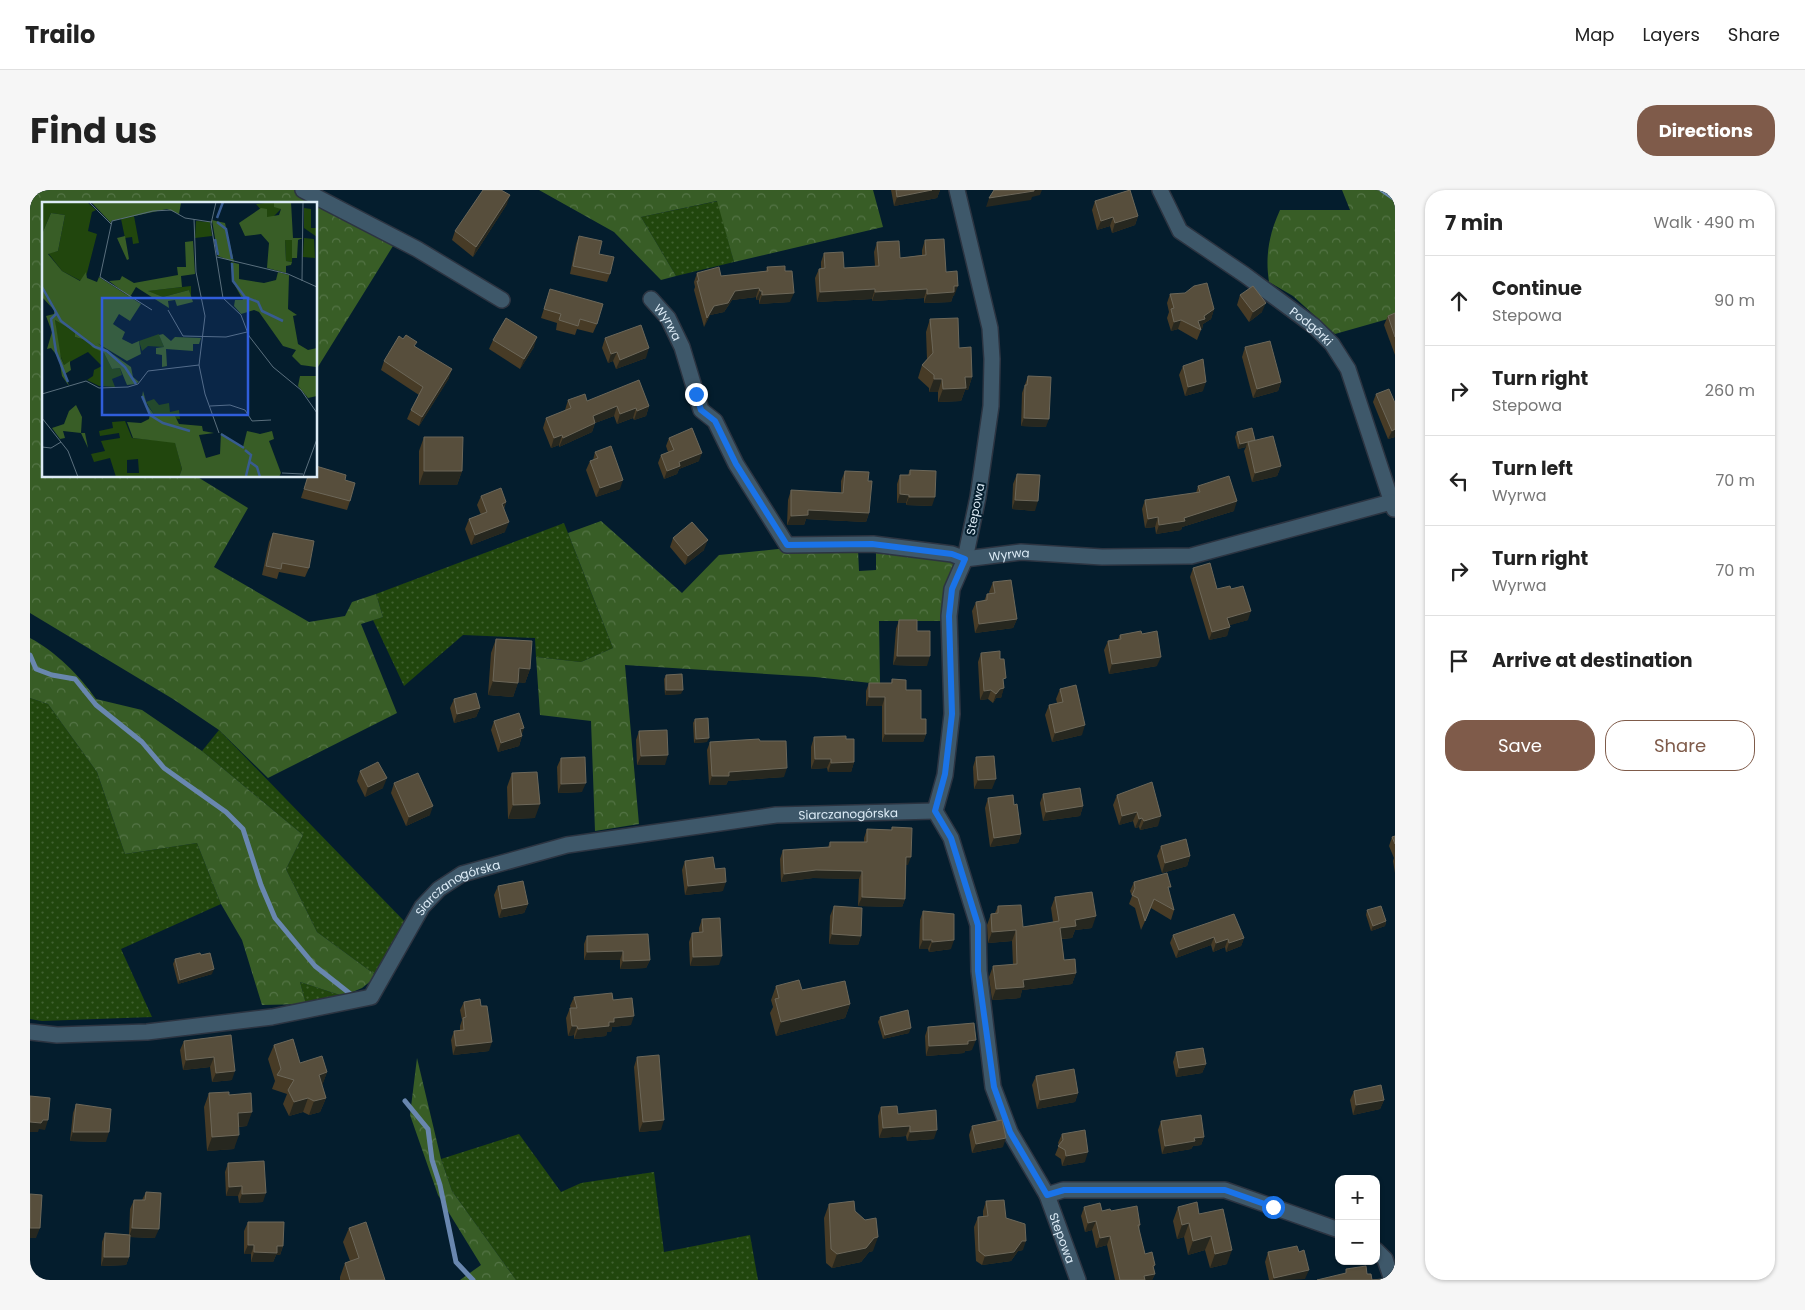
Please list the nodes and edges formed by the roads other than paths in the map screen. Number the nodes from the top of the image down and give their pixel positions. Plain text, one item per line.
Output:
1 (303, 190) edge
2 (957, 190) edge
3 (1160, 190) edge
4 (652, 299) dead end
5 (502, 300) dead end
6 (1393, 506) edge
7 (965, 559) junction
8 (935, 811) junction
9 (30, 1032) edge
10 (1047, 1195) junction
11 (1335, 1229) edge
12 (1380, 1254) edge
13 (1078, 1280) edge
14 (1392, 1280) edge

1 - 5 street
2 - 7 street, Stepowa
3 - 6 street, Podgórki
4 - 7 street, Wyrwa
6 - 7 street, Wyrwa
7 - 8 street, Stepowa
8 - 9 street, Siarczanogórska
8 - 10 street, Stepowa
10 - 11 street, Stepowa
10 - 13 street, Stepowa
12 - 14 street

